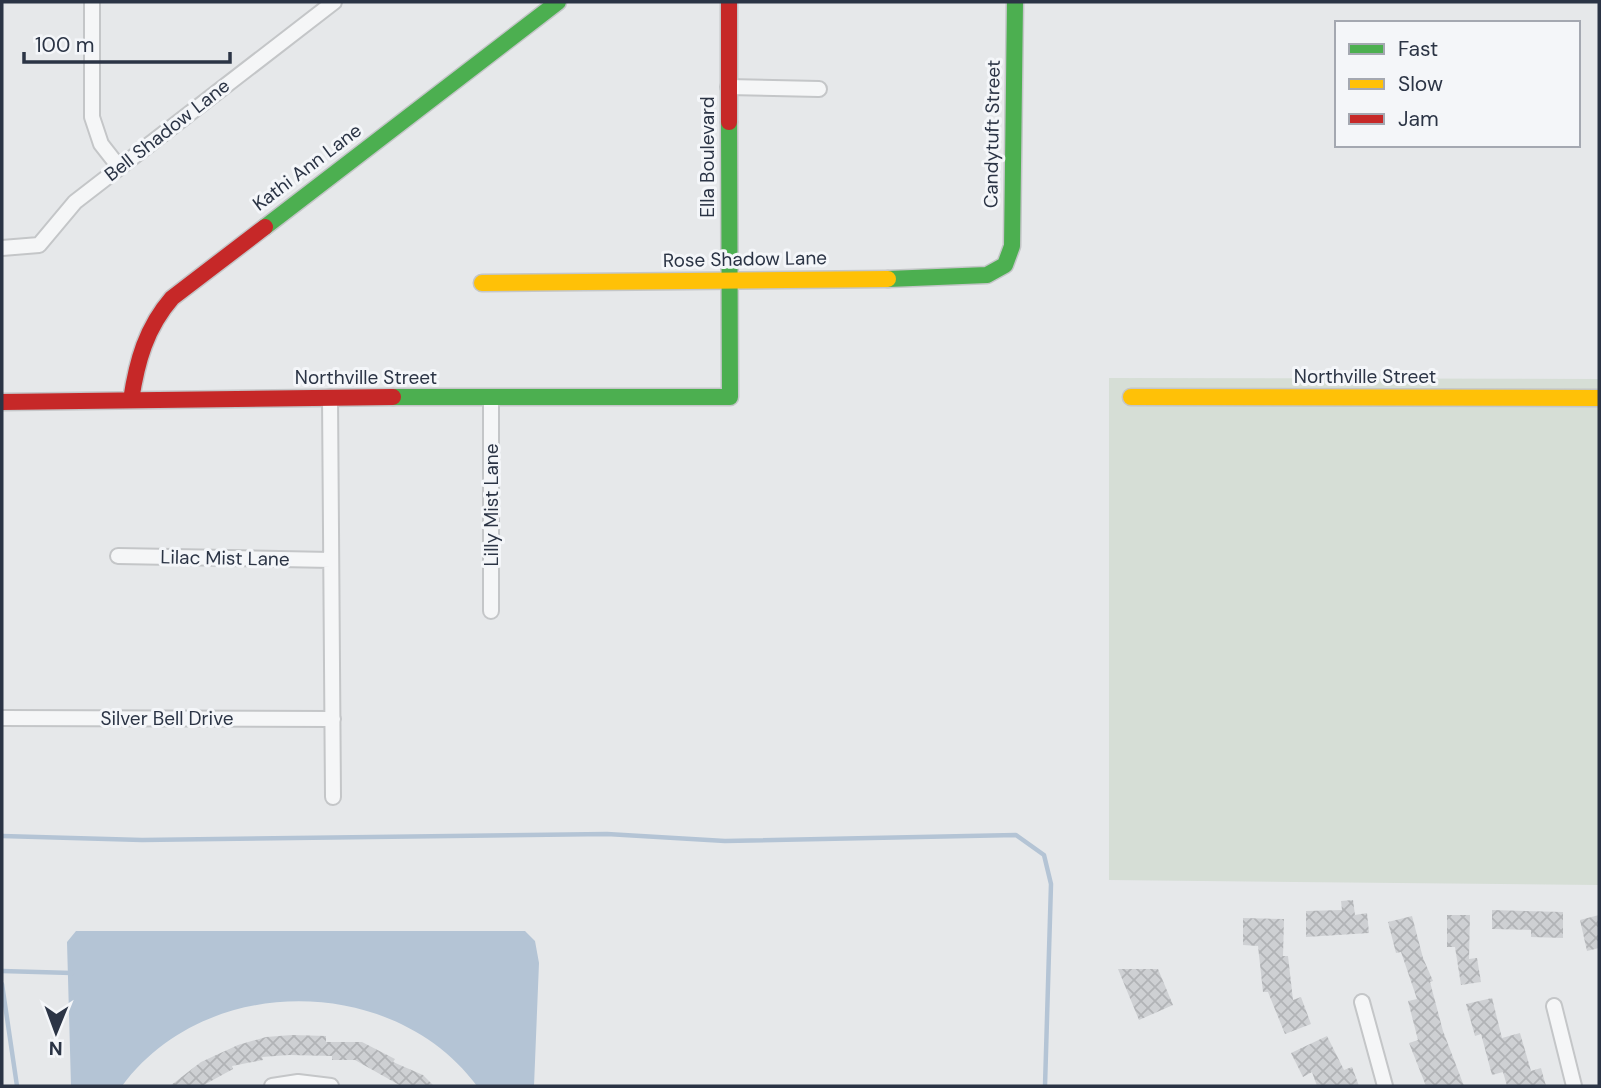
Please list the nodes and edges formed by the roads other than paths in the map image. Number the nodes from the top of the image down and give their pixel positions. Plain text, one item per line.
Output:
1 (92, 2) edge
2 (334, 2) edge
3 (558, 2) edge
4 (729, 2) edge
5 (1015, 2) edge
6 (728, 87) junction
7 (819, 89) dead end
8 (119, 167) junction
9 (2, 248) edge
10 (1005, 265) joint
11 (728, 280) junction
12 (482, 283) dead end
13 (330, 397) junction
14 (730, 397) joint
15 (1131, 397) dead end
16 (1599, 398) edge
17 (491, 399) junction
18 (131, 400) junction
19 (2, 402) edge
20 (118, 556) dead end
21 (331, 560) junction
22 (491, 611) dead end
23 (2, 718) edge
24 (333, 719) junction
25 (333, 797) dead end
26 (1362, 1002) dead end
27 (1554, 1006) dead end
28 (272, 1086) edge
29 (331, 1086) edge
30 (1385, 1086) edge
31 (1574, 1086) edge

1 - 8 street
2 - 8 street, Bell Shadow Lane
3 - 18 street, Kathi Ann Lane
4 - 6 street, Ella Boulevard
5 - 10 street, Candytuft Street
6 - 7 street
6 - 11 street, Ella Boulevard
8 - 9 street, Bell Shadow Lane
10 - 11 street, Rose Shadow Lane
11 - 12 street, Rose Shadow Lane
11 - 14 street, Ella Boulevard
13 - 17 street, Northville Street
13 - 18 street, Northville Street
13 - 21 street
14 - 17 street, Northville Street
15 - 16 street, Northville Street
17 - 22 street, Lilly Mist Lane
18 - 19 street, Northville Street
20 - 21 street, Lilac Mist Lane
21 - 24 street
23 - 24 street, Silver Bell Drive
24 - 25 street
26 - 30 street
27 - 31 street
28 - 29 street

